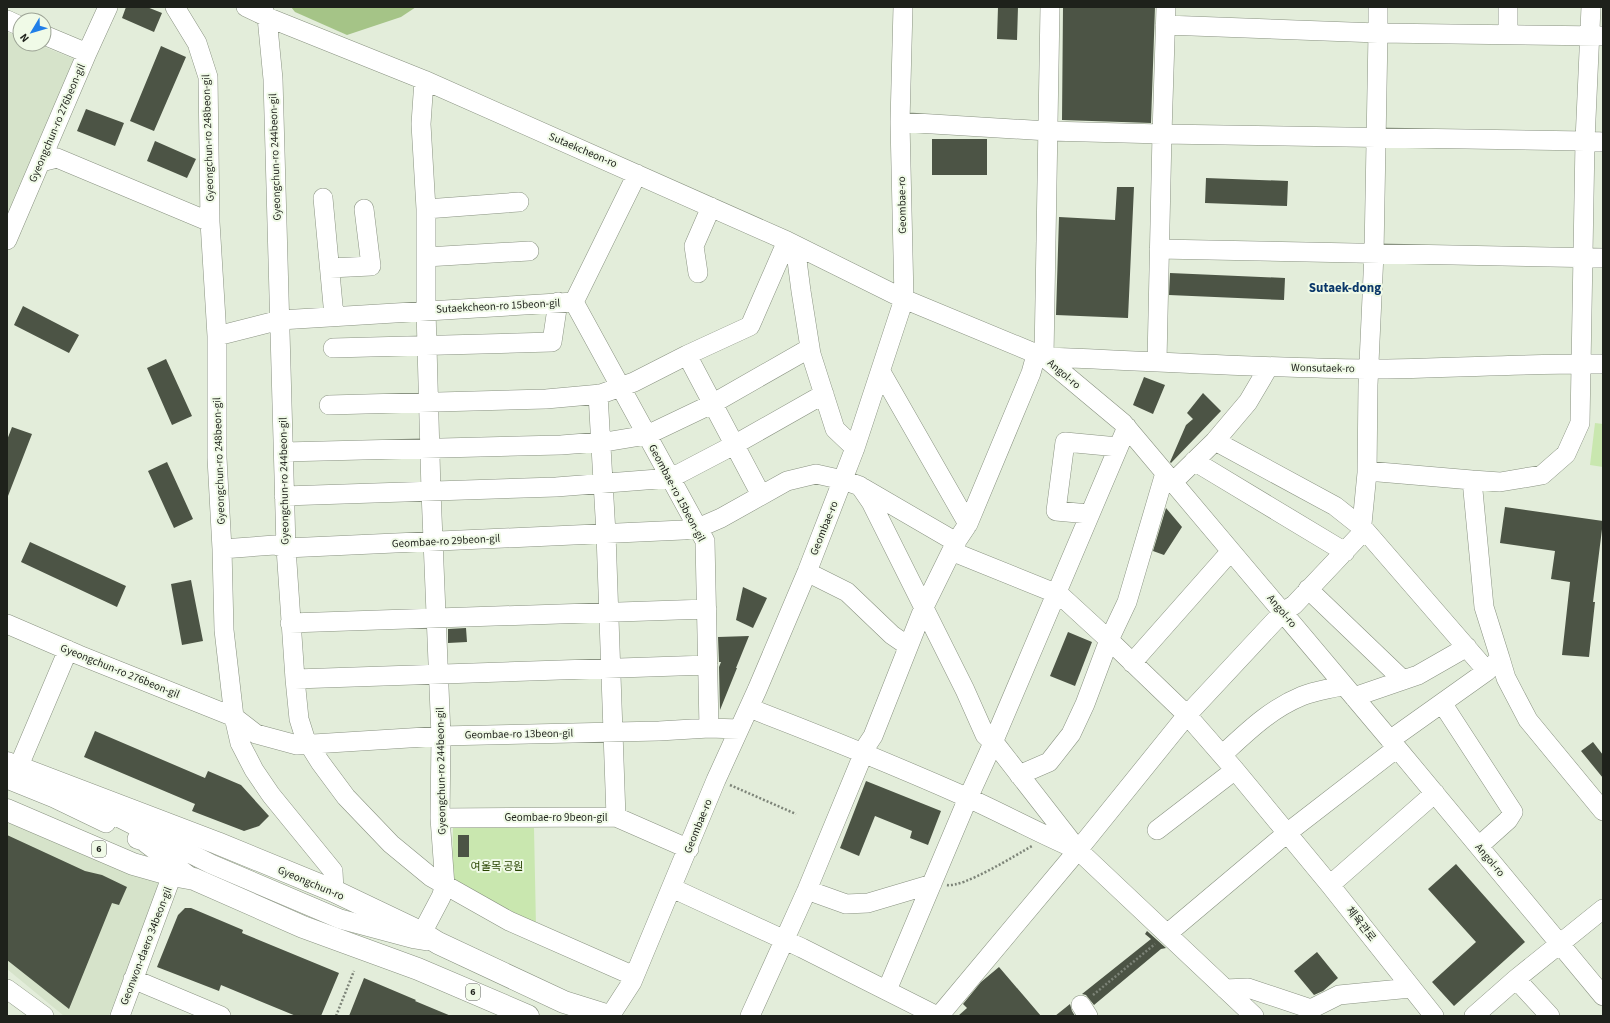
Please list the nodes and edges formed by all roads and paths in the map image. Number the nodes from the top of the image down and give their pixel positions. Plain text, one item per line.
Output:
1 (108, 7) edge
2 (175, 7) edge
3 (246, 7) edge
4 (903, 7) edge
5 (1050, 7) edge
6 (1378, 7) edge
7 (1508, 7) edge
8 (1590, 7) edge
9 (265, 12) edge
10 (1165, 16) edge
11 (1378, 33) junction
12 (1508, 34) junction
13 (1597, 36) edge
14 (52, 38) edge
15 (87, 53) junction
16 (424, 80) junction
17 (900, 122) junction
18 (1048, 131) junction
19 (1162, 134) junction
20 (1375, 138) junction
21 (1594, 141) edge
22 (41, 162) junction
23 (637, 174) junction
24 (323, 198) dead end
25 (519, 202) dead end
26 (710, 207) junction
27 (364, 209) dead end
28 (426, 209) junction
29 (210, 222) junction
30 (7, 240) edge
31 (791, 243) junction
32 (1159, 248) junction
33 (529, 251) dead end
34 (1374, 253) junction
35 (426, 257) junction
36 (1583, 257) junction
37 (1603, 258) edge
38 (330, 268) junction
39 (698, 273) dead end
40 (904, 299) junction
41 (566, 302) junction
42 (426, 310) junction
43 (334, 316) junction
44 (280, 320) junction
45 (217, 336) junction
46 (427, 346) junction
47 (333, 348) dead end
48 (810, 348) junction
49 (686, 355) junction
50 (1040, 356) junction
51 (1157, 361) junction
52 (1581, 364) junction
53 (1603, 364) edge
54 (1268, 368) junction
55 (1369, 369) junction
56 (881, 372) junction
57 (619, 387) junction
58 (598, 394) junction
59 (824, 394) junction
60 (429, 402) junction
61 (712, 404) junction
62 (329, 405) dead end
63 (1127, 427) junction
64 (647, 435) junction
65 (1215, 441) junction
66 (601, 442) junction
67 (734, 445) junction
68 (1118, 447) junction
69 (855, 448) junction
70 (430, 449) junction
71 (284, 452) junction
72 (1194, 461) junction
73 (1367, 471) junction
74 (1169, 477) junction
75 (671, 478) junction
76 (1472, 480) junction
77 (852, 483) junction
78 (604, 484) junction
79 (431, 491) junction
80 (761, 495) junction
81 (284, 496) junction
82 (1089, 514) junction
83 (968, 524) junction
84 (1362, 527) junction
85 (698, 528) junction
86 (606, 534) junction
87 (434, 542) junction
88 (956, 542) junction
89 (286, 548) junction
90 (222, 549) junction
91 (1231, 551) junction
92 (1345, 552) junction
93 (806, 572) junction
94 (1308, 589) junction
95 (1056, 594) junction
96 (924, 607) junction
97 (707, 609) junction
98 (1283, 612) junction
99 (609, 613) junction
100 (436, 618) junction
101 (290, 623) junction
102 (7, 624) edge
103 (1109, 640) junction
104 (908, 646) junction
105 (1467, 647) junction
106 (68, 650) junction
107 (1132, 663) junction
108 (708, 665) junction
109 (1494, 665) junction
110 (611, 668) junction
111 (439, 674) junction
112 (295, 679) junction
113 (1403, 680) junction
114 (1349, 691) junction
115 (1442, 703) junction
116 (750, 708) junction
117 (1187, 715) junction
118 (234, 717) junction
119 (709, 728) junction
120 (739, 729) junction
121 (614, 733) junction
122 (441, 736) junction
123 (993, 742) junction
124 (1394, 744) junction
125 (308, 745) junction
126 (864, 753) junction
127 (1222, 755) junction
128 (1235, 770) junction
129 (16, 771) edge
130 (1019, 775) junction
131 (716, 780) junction
132 (1435, 794) junction
133 (968, 798) junction
134 (7, 810) edge
135 (1603, 811) edge
136 (796, 814) dead end
137 (616, 817) junction
138 (440, 818) junction
139 (1157, 830) dead end
140 (1287, 833) junction
141 (1048, 837) junction
142 (1479, 846) junction
143 (689, 849) junction
144 (1078, 850) junction
145 (172, 875) junction
146 (194, 879) junction
147 (932, 884) junction
148 (1330, 885) junction
149 (445, 886) junction
150 (672, 888) junction
151 (807, 890) junction
152 (334, 892) junction
153 (1603, 909) edge
154 (1167, 934) junction
155 (430, 938) junction
156 (784, 940) junction
157 (1559, 943) junction
158 (354, 971) dead end
159 (634, 976) junction
160 (133, 979) junction
161 (1516, 979) junction
162 (1411, 988) junction
163 (7, 989) edge
164 (1225, 989) junction
165 (887, 990) junction
166 (1603, 996) edge
167 (1085, 1011) edge
168 (44, 1016) edge
169 (120, 1016) edge
170 (221, 1016) edge
171 (336, 1016) edge
172 (528, 1016) edge
173 (609, 1016) edge
174 (750, 1016) edge
175 (938, 1016) edge
176 (1254, 1016) edge
177 (1434, 1016) edge
178 (1474, 1016) edge
179 (1550, 1016) edge

1 - 15 street, Gyeongchun-ro 276beon-gil
2 - 29 street, Gyeongchun-ro 248beon-gil
3 - 9 street, Sutaekcheon-ro
4 - 17 street, Geombae-ro
5 - 18 street
6 - 11 street
7 - 12 street
8 - 13 street
9 - 16 street, Sutaekcheon-ro
9 - 44 street, Gyeongchun-ro 244beon-gil
10 - 11 street
10 - 19 street
11 - 12 street
11 - 20 street
12 - 13 street
13 - 21 street
14 - 15 street
15 - 22 street, Gyeongchun-ro 276beon-gil
16 - 23 street, Sutaekcheon-ro
16 - 28 street, Gyeongchun-ro 244beon-gil
17 - 18 street
17 - 40 street, Geombae-ro
18 - 19 street
18 - 50 street
19 - 20 street
19 - 32 street
20 - 21 street
20 - 34 street
21 - 36 street
22 - 29 street
22 - 30 street, Gyeongchun-ro 276beon-gil
23 - 26 street, Sutaekcheon-ro
23 - 41 street, Sutaekcheon-ro 15beon-gil
24 - 38 street
25 - 28 street
26 - 31 street, Sutaekcheon-ro
26 - 39 street
27 - 38 street
28 - 35 street, Gyeongchun-ro 244beon-gil
29 - 45 street, Gyeongchun-ro 248beon-gil
31 - 40 street, Sutaekcheon-ro
31 - 48 street
31 - 49 street
32 - 34 street
32 - 51 street
33 - 35 street
34 - 36 street
34 - 55 street
35 - 42 street, Gyeongchun-ro 244beon-gil
36 - 37 street
36 - 52 street
38 - 43 street
40 - 50 street, Angol-ro
40 - 56 street, Geombae-ro
41 - 42 street, Sutaekcheon-ro 15beon-gil
41 - 46 street
41 - 57 street, Geombae-ro 15beon-gil
42 - 43 street, Sutaekcheon-ro 15beon-gil
42 - 46 street, Gyeongchun-ro 244beon-gil
43 - 44 street, Sutaekcheon-ro 15beon-gil
44 - 45 street, Sutaekcheon-ro 15beon-gil
44 - 71 street, Gyeongchun-ro 244beon-gil
45 - 90 street, Gyeongchun-ro 248beon-gil
46 - 47 street
46 - 60 street, Gyeongchun-ro 244beon-gil
48 - 59 street
48 - 61 street
49 - 57 street
49 - 61 street
50 - 51 street, Wonsutaek-ro
50 - 63 street, Angol-ro
50 - 83 street
51 - 54 street, Wonsutaek-ro
52 - 53 street, Wonsutaek-ro
52 - 55 street, Wonsutaek-ro
52 - 76 street
54 - 55 street, Wonsutaek-ro
54 - 65 street
55 - 73 street
56 - 69 street, Geombae-ro
56 - 83 street
57 - 58 street
57 - 64 street, Geombae-ro 15beon-gil
58 - 60 street
58 - 66 street
59 - 67 street
59 - 69 street
60 - 62 street
60 - 70 street, Gyeongchun-ro 244beon-gil
61 - 64 street
61 - 67 street
63 - 68 street
63 - 74 street, Angol-ro
64 - 66 street
64 - 75 street, Geombae-ro 15beon-gil
65 - 72 street
65 - 84 street
66 - 70 street
66 - 78 street
67 - 75 street
67 - 80 street
68 - 82 street
68 - 82 street
69 - 77 street, Geombae-ro
70 - 71 street
70 - 79 street, Gyeongchun-ro 244beon-gil
71 - 81 street, Gyeongchun-ro 244beon-gil
72 - 74 street
72 - 92 street
73 - 76 street
73 - 84 street
74 - 91 street, Angol-ro
74 - 103 street
75 - 78 street
75 - 85 street, Geombae-ro 15beon-gil
76 - 109 street
77 - 80 street, Geombae-ro 29beon-gil
77 - 88 street, Geombae-ro 29beon-gil
77 - 93 street, Geombae-ro
77 - 96 street
78 - 79 street
78 - 86 street
79 - 81 street
79 - 87 street, Gyeongchun-ro 244beon-gil
80 - 85 street, Geombae-ro 29beon-gil
81 - 89 street, Gyeongchun-ro 244beon-gil
82 - 95 street
83 - 88 street
84 - 92 street
84 - 105 street
85 - 86 street, Geombae-ro 29beon-gil
85 - 97 street, Geombae-ro 15beon-gil
86 - 87 street, Geombae-ro 29beon-gil
86 - 99 street
87 - 89 street, Geombae-ro 29beon-gil
87 - 100 street, Gyeongchun-ro 244beon-gil
88 - 95 street, 체육관로
88 - 96 street
89 - 90 street, Geombae-ro 29beon-gil
89 - 101 street, Gyeongchun-ro 244beon-gil
90 - 118 street, Gyeongchun-ro 248beon-gil
91 - 98 street, Angol-ro
91 - 107 street
92 - 94 street
93 - 104 street
93 - 116 street, Geombae-ro
94 - 98 street
94 - 113 street
95 - 103 street, 체육관로
95 - 123 street
96 - 104 street
96 - 123 street
97 - 99 street
97 - 108 street, Geombae-ro 15beon-gil
98 - 114 street, Angol-ro
98 - 117 street
99 - 100 street
99 - 110 street
100 - 101 street
100 - 111 street, Gyeongchun-ro 244beon-gil
101 - 112 street, Gyeongchun-ro 244beon-gil
102 - 106 street, Gyeongchun-ro 276beon-gil
103 - 107 street, 체육관로
103 - 130 street
104 - 126 street
105 - 109 street
105 - 113 street
106 - 118 street, Gyeongchun-ro 276beon-gil
106 - 129 street
107 - 117 street, 체육관로
108 - 110 street
108 - 119 street, Geombae-ro 15beon-gil
109 - 115 street
109 - 135 street
110 - 111 street
110 - 121 street
111 - 112 street
111 - 122 street, Gyeongchun-ro 244beon-gil
112 - 125 street, Gyeongchun-ro 244beon-gil
113 - 114 street
114 - 124 street, Angol-ro
114 - 127 street
115 - 124 street
115 - 142 street
116 - 120 street, Geombae-ro
116 - 126 street
117 - 127 street, 체육관로
117 - 144 street
118 - 125 street, Geombae-ro 13beon-gil
118 - 152 street, Gyeongchun-ro 248beon-gil
119 - 120 street, Geombae-ro 13beon-gil
119 - 121 street, Geombae-ro 13beon-gil
120 - 131 street, Geombae-ro
121 - 122 street, Geombae-ro 13beon-gil
121 - 137 street
122 - 125 street, Geombae-ro 13beon-gil
122 - 138 street, Gyeongchun-ro 244beon-gil
123 - 130 street
123 - 133 street
124 - 132 street, Angol-ro
124 - 140 street
125 - 149 street, Gyeongchun-ro 244beon-gil
126 - 133 street
126 - 151 street
127 - 128 street, 체육관로
128 - 139 street
128 - 140 street, 체육관로
129 - 146 street
129 - 152 main road, Gyeongchun-ro
129 - 155 street
130 - 144 street
131 - 136 path
131 - 143 street, Geombae-ro
132 - 142 street, Angol-ro
132 - 148 street
133 - 141 street
133 - 147 street
134 - 145 main road, 6
137 - 138 street, Geombae-ro 9beon-gil
137 - 143 street, Geombae-ro 9beon-gil
138 - 149 street, Gyeongchun-ro 244beon-gil
140 - 148 street, 체육관로
140 - 154 street
141 - 144 street
141 - 147 path
142 - 157 street, Angol-ro
143 - 150 street, Geombae-ro
144 - 154 street
144 - 175 street
145 - 146 main road, 6
145 - 160 street, Geonwon-daero 34beon-gil
146 - 172 main road, 6
147 - 151 street
147 - 165 street
148 - 162 street, 체육관로
149 - 155 street, Gyeongchun-ro 244beon-gil
149 - 159 street, Gyeongchun-ro 244beon-gil
150 - 156 street
150 - 159 street, Geombae-ro
151 - 156 street
152 - 155 main road, Gyeongchun-ro
153 - 157 street
154 - 164 street
154 - 167 path
155 - 173 main road, Gyeongchun-ro
156 - 165 street
156 - 174 street
157 - 161 street
157 - 166 street, Angol-ro
158 - 171 path
159 - 173 street, Geombae-ro
160 - 169 street, Geonwon-daero 34beon-gil
160 - 170 street
161 - 178 street
161 - 179 street
162 - 164 street
162 - 177 street, 체육관로
163 - 168 street
164 - 176 street
165 - 175 street

